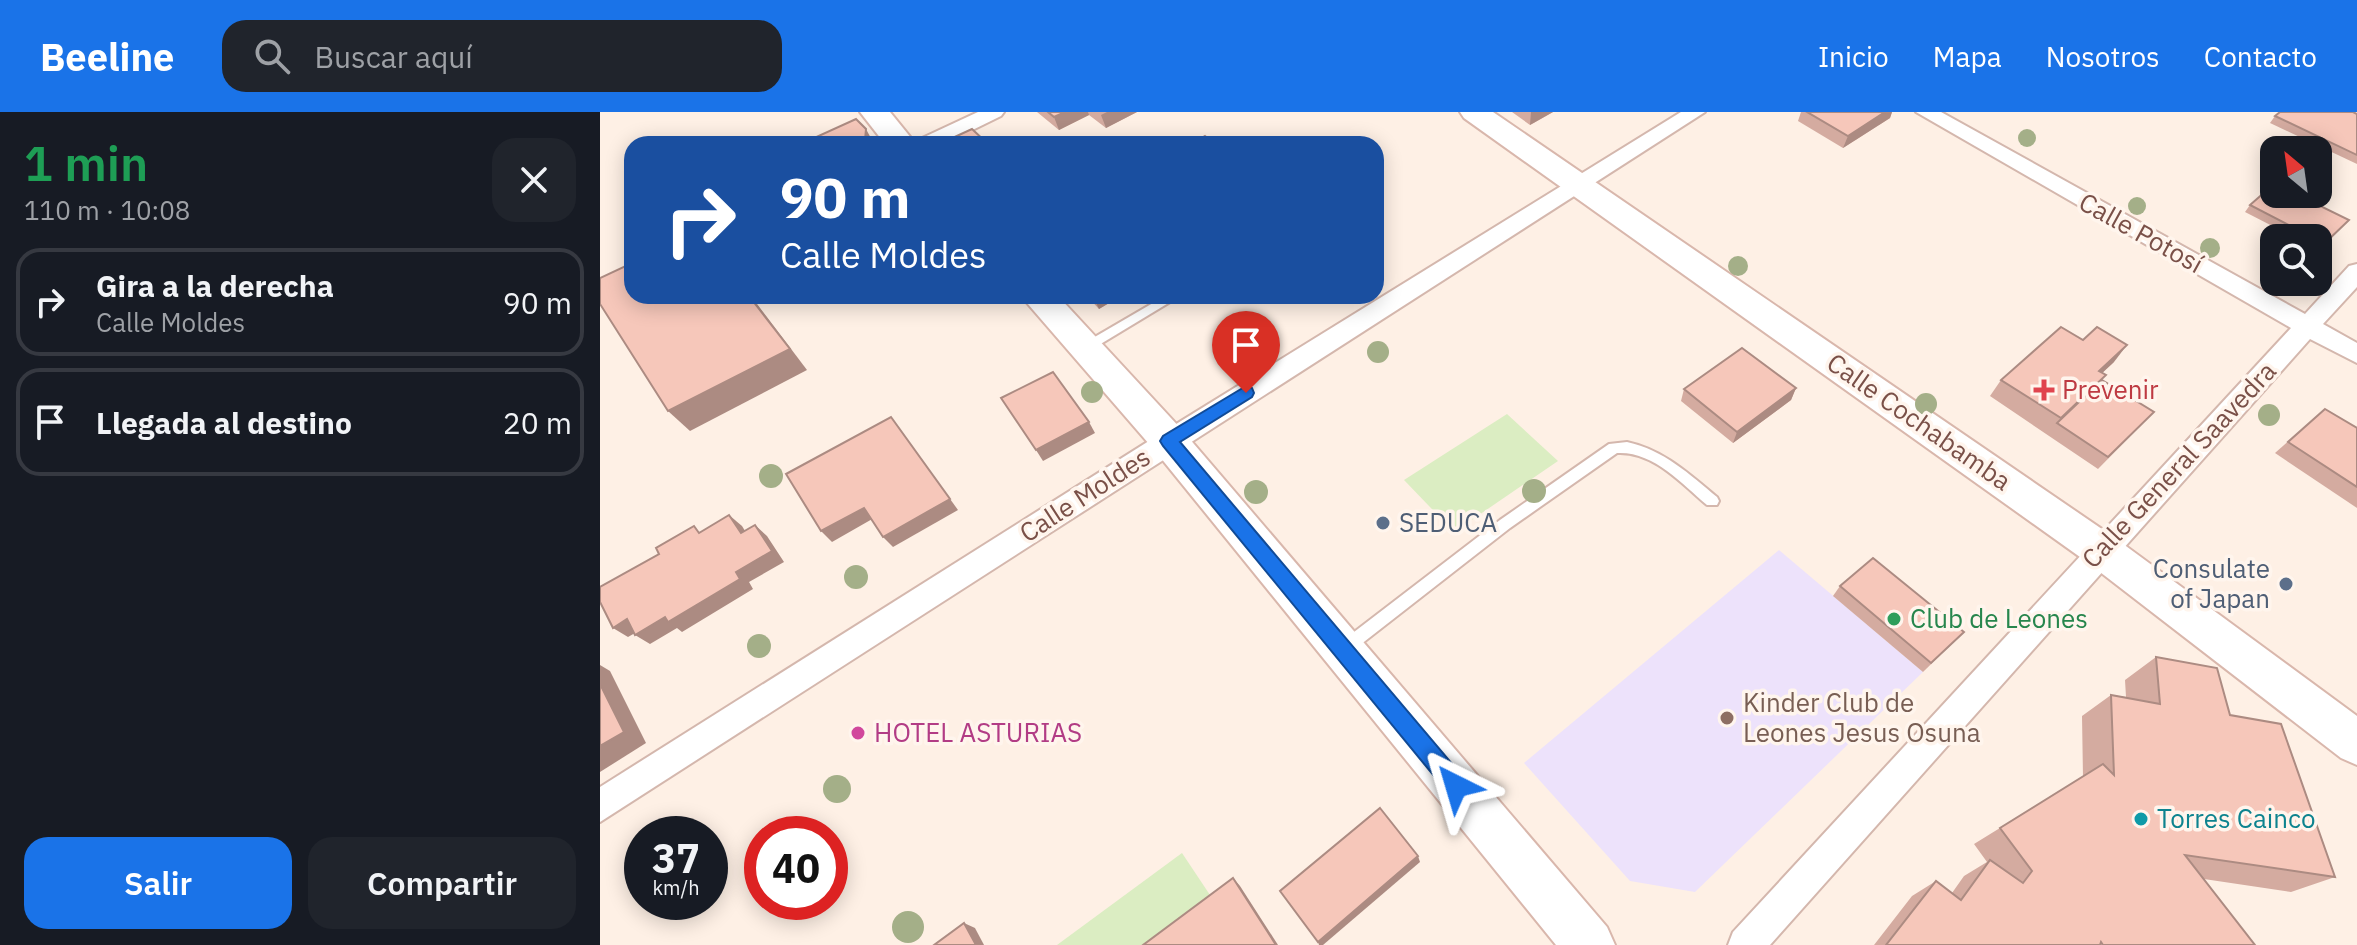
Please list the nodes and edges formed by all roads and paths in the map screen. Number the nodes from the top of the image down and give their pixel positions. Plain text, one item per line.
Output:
1 (874, 112) edge
2 (994, 112) edge
3 (1474, 112) edge
4 (1695, 112) edge
5 (1926, 112) edge
6 (894, 136) edge
7 (944, 136) edge
8 (1580, 184) junction
9 (2357, 272) edge
10 (1045, 304) edge
11 (1160, 304) edge
12 (2308, 326) junction
13 (1085, 348) junction
14 (2357, 354) edge
15 (1169, 441) junction
16 (1712, 501) dead end
17 (2101, 550) junction
18 (1342, 649) junction
19 (2357, 743) edge
20 (600, 806) edge
21 (1589, 945) edge
22 (1746, 945) edge

1 - 6 street
2 - 7 street
3 - 8 street, Calle Cochabamba
4 - 8 street, Calle Moldes
5 - 12 street, Calle Potosí
8 - 15 street, Calle Moldes
8 - 17 street, Calle Cochabamba
9 - 12 street, Calle General Saavedra
10 - 13 street
11 - 13 lane
12 - 14 street, Calle Potosí
12 - 17 street, Calle General Saavedra
13 - 15 street
15 - 18 street
15 - 20 street, Calle Moldes
16 - 18 lane
17 - 19 street, Calle Cochabamba
17 - 22 street, Calle General Saavedra
18 - 21 street

